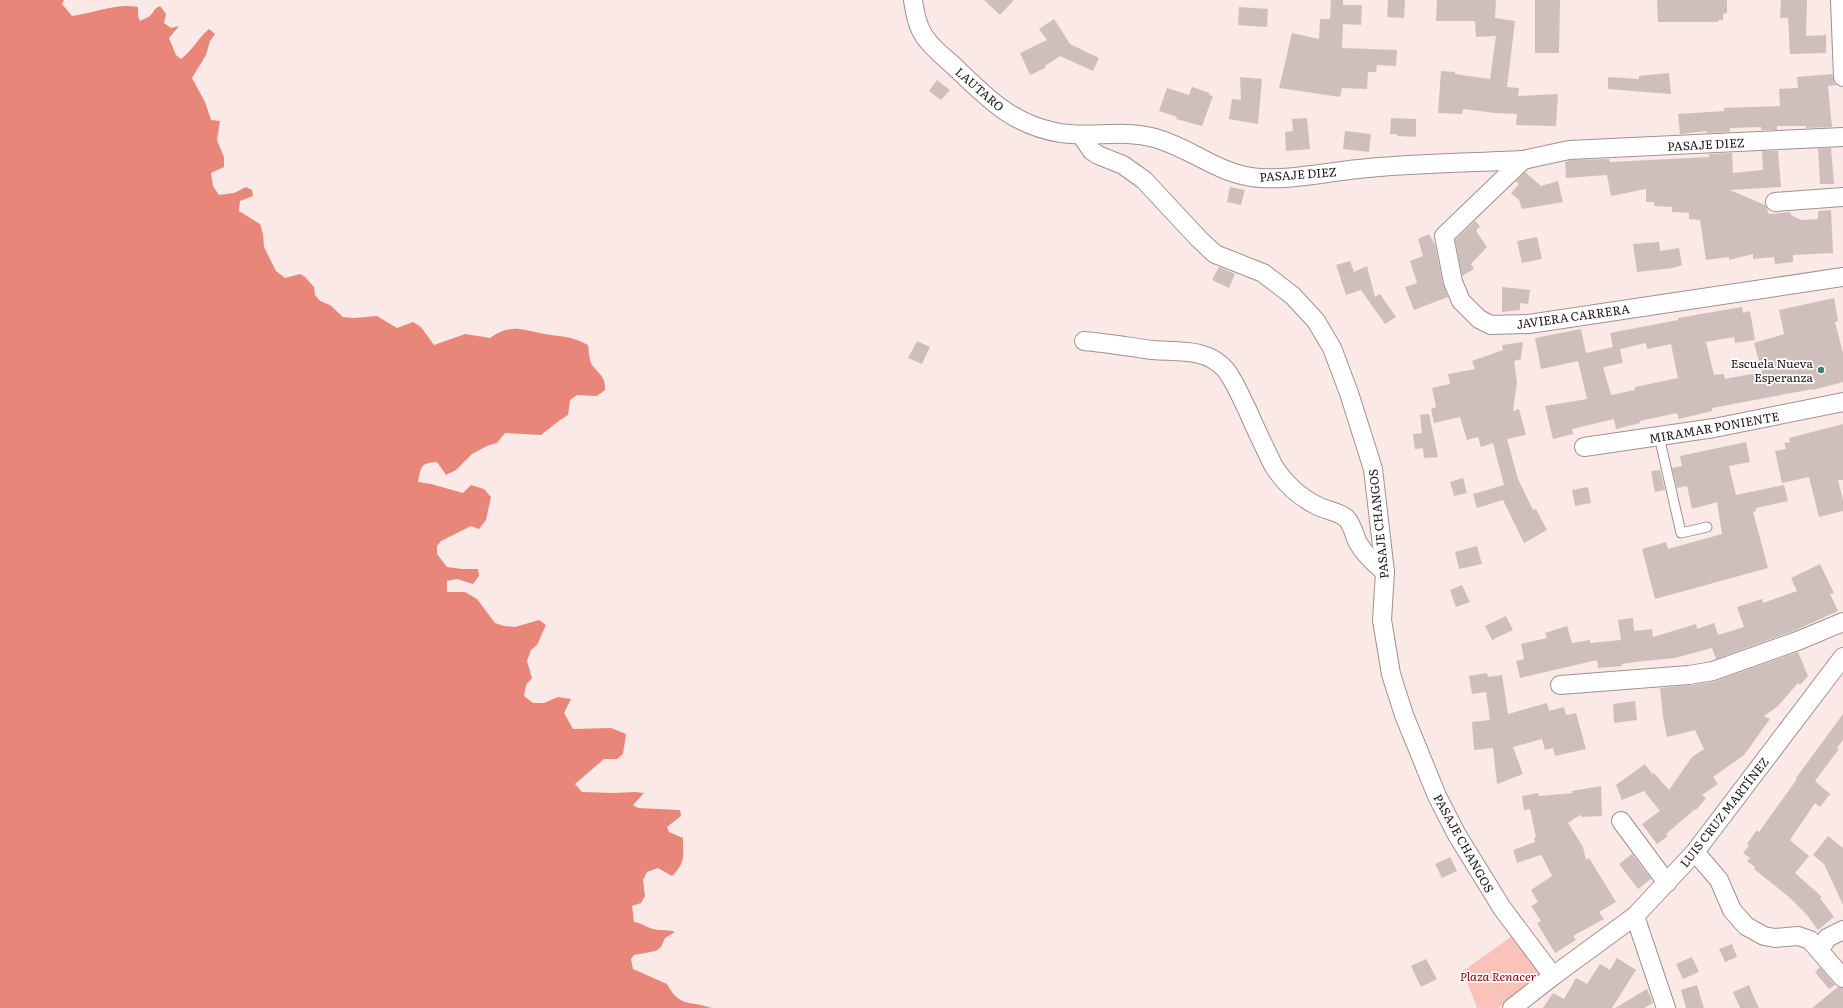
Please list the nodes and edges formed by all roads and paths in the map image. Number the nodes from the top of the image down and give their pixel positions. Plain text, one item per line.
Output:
1 (913, 0) edge
2 (1840, 0) edge
3 (1843, 77) edge
4 (1081, 135) junction
5 (1843, 137) edge
6 (1523, 160) junction
7 (1843, 197) edge
8 (1775, 202) dead end
9 (1843, 277) edge
10 (1084, 341) dead end
11 (1843, 402) edge
12 (1659, 436) junction
13 (1584, 447) dead end
14 (1707, 527) dead end
15 (1385, 572) junction
16 (1843, 622) edge
17 (1843, 656) edge
18 (1560, 685) dead end
19 (1621, 821) dead end
20 (1695, 852) junction
21 (1667, 883) junction
22 (1635, 916) junction
23 (1843, 930) edge
24 (1820, 950) junction
25 (1553, 976) junction
26 (1843, 978) edge
27 (1512, 1008) edge
28 (1666, 1008) edge

1 - 4 street, LAUTARO
2 - 3 street
4 - 6 street, PASAJE DIEZ
4 - 15 street, PASAJE CHANGOS
5 - 6 street, PASAJE DIEZ
6 - 9 street, JAVIERA CARRERA
7 - 8 street
10 - 15 street
11 - 12 street, MIRAMAR PONIENTE
12 - 13 street, MIRAMAR PONIENTE
12 - 14 lane
15 - 25 street, PASAJE CHANGOS
16 - 18 street
17 - 20 street, LUIS CRUZ MARTÍNEZ
19 - 21 street
20 - 21 street, LUIS CRUZ MARTÍNEZ
20 - 24 street
21 - 22 street, LUIS CRUZ MARTÍNEZ
22 - 25 street, LUIS CRUZ MARTÍNEZ
22 - 28 street
23 - 24 street
24 - 26 street
25 - 27 street, LUIS CRUZ MARTÍNEZ

